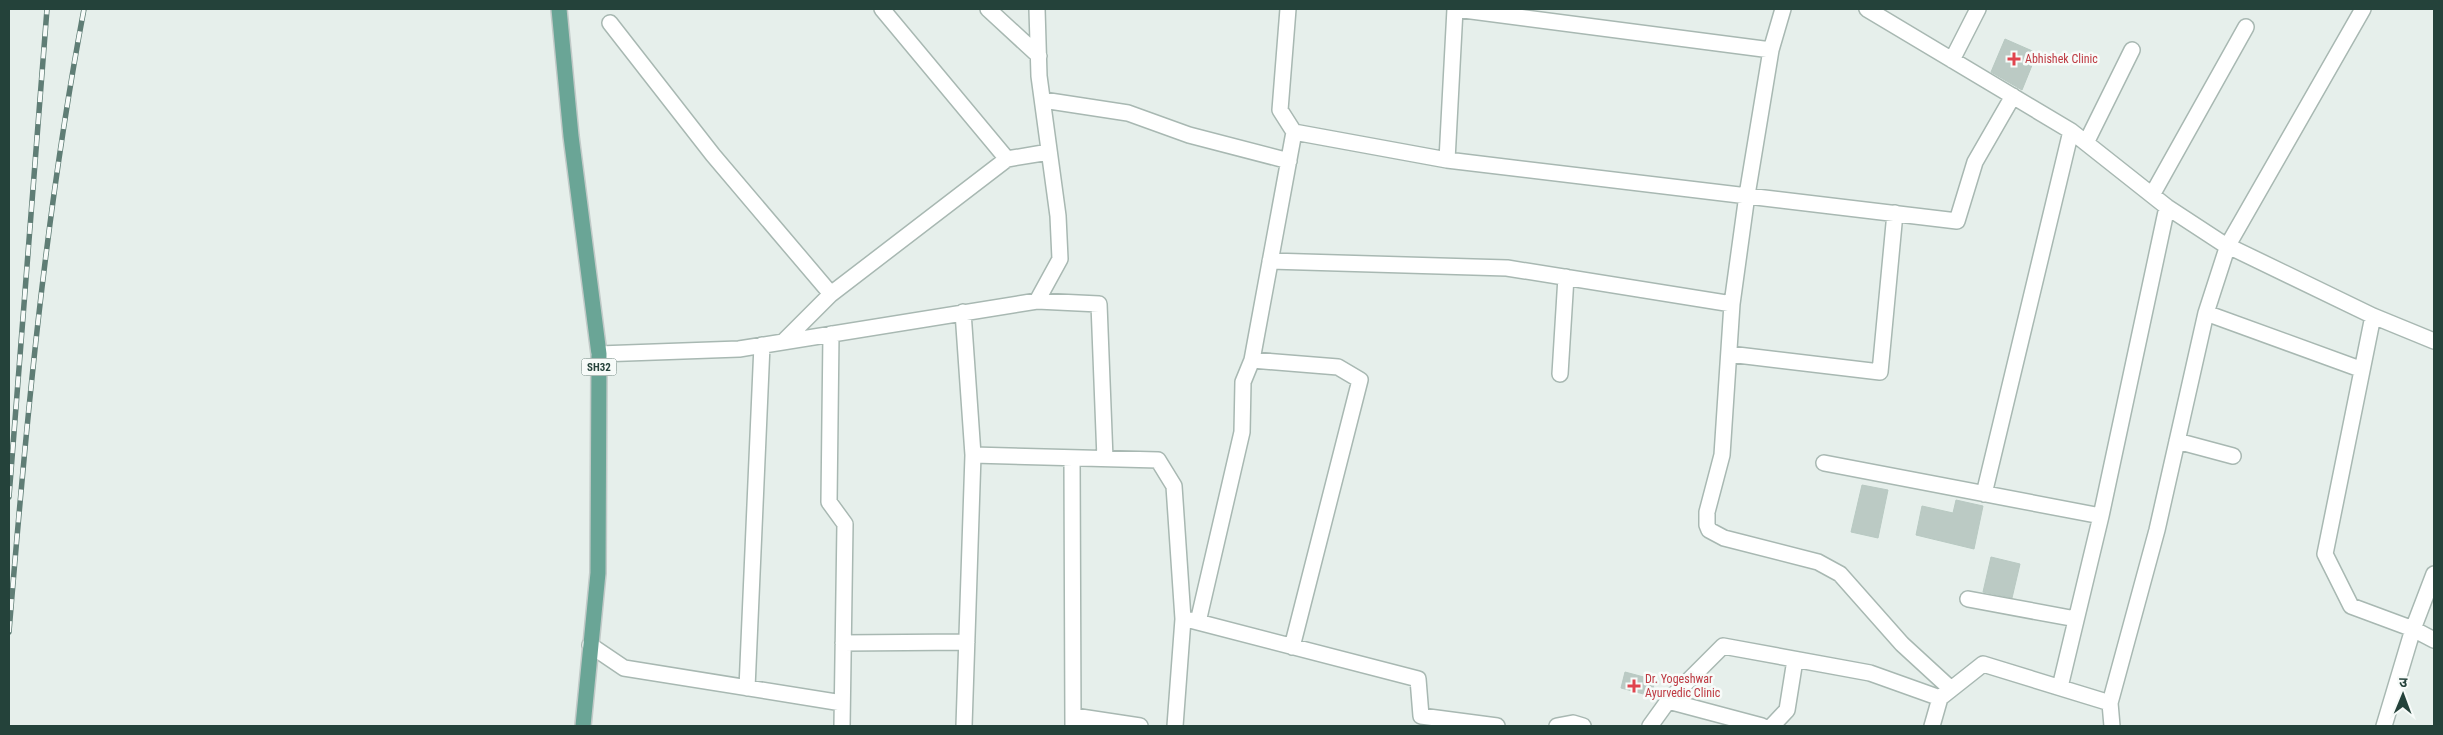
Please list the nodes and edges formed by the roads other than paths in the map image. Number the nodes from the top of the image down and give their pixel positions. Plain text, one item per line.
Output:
1 (559, 9) edge
2 (882, 9) edge
3 (988, 9) edge
4 (1037, 9) edge
5 (1288, 9) edge
6 (1455, 9) edge
7 (1783, 9) edge
8 (1867, 9) edge
9 (1978, 9) edge
10 (2362, 9) edge
11 (610, 24) dead end
12 (2246, 27) dead end
13 (1771, 50) junction
14 (2132, 50) dead end
15 (1039, 56) junction
16 (1952, 60) junction
17 (2013, 96) junction
18 (1043, 100) junction
19 (2072, 131) junction
20 (1294, 132) junction
21 (2086, 142) junction
22 (1049, 152) junction
23 (1007, 159) junction
24 (1447, 160) junction
25 (1289, 161) junction
26 (1747, 195) junction
27 (2152, 195) junction
28 (2167, 207) junction
29 (1895, 213) junction
30 (2228, 245) junction
31 (1270, 261) junction
32 (1566, 278) junction
33 (831, 294) junction
34 (1037, 301) junction
35 (1732, 304) junction
36 (963, 312) junction
37 (2206, 313) junction
38 (2373, 316) junction
39 (831, 334) junction
40 (2434, 341) edge
41 (783, 342) junction
42 (762, 345) junction
43 (599, 354) junction
44 (1730, 354) junction
45 (1252, 360) junction
46 (2360, 369) junction
47 (1560, 374) dead end
48 (2177, 440) junction
49 (973, 456) junction
50 (2233, 456) dead end
51 (1072, 458) junction
52 (1105, 459) junction
53 (1824, 463) dead end
54 (1984, 494) junction
55 (2100, 516) junction
56 (2434, 574) edge
57 (1968, 598) dead end
58 (2076, 619) junction
59 (1191, 621) junction
60 (2413, 629) junction
61 (2434, 640) edge
62 (967, 642) junction
63 (843, 643) junction
64 (590, 645) junction
65 (1292, 647) junction
66 (1795, 660) junction
67 (2060, 687) junction
68 (747, 688) junction
69 (1945, 694) junction
70 (1668, 700) junction
71 (2110, 703) junction
72 (842, 704) junction
73 (1073, 721) edge
74 (1417, 721) edge
75 (1576, 725) edge
76 (583, 726) edge
77 (842, 726) edge
78 (964, 726) edge
79 (1140, 726) edge
80 (1175, 726) edge
81 (1497, 726) edge
82 (1557, 726) edge
83 (1650, 726) edge
84 (1762, 726) edge
85 (1772, 726) edge
86 (1932, 726) edge
87 (2112, 726) edge
88 (2384, 726) edge

1 - 43 main road, SH32
2 - 23 street
3 - 15 street
4 - 15 street
5 - 20 street
6 - 13 street
6 - 24 street
7 - 13 street
8 - 16 street
9 - 16 street
10 - 30 street
11 - 33 street
12 - 27 street
13 - 26 street
14 - 21 street
15 - 18 street
16 - 17 street
17 - 19 street
17 - 29 street
18 - 22 street
18 - 25 street
19 - 21 street
19 - 54 street
20 - 24 street
20 - 25 street
21 - 27 street
22 - 23 street
22 - 34 street
23 - 33 street
24 - 26 street
25 - 31 street
26 - 29 street
26 - 35 street
27 - 28 street
28 - 30 street
28 - 55 street
29 - 44 street
30 - 37 street
30 - 38 street
31 - 32 street
31 - 45 street
32 - 35 street
32 - 47 street
33 - 41 street
34 - 36 street
34 - 52 street
35 - 44 street
36 - 39 street
36 - 49 street
37 - 46 street
37 - 48 street
38 - 40 street
38 - 46 street
39 - 41 street
39 - 63 street
41 - 42 street
42 - 43 street
42 - 68 street
43 - 64 main road, SH32
44 - 69 street
45 - 59 street
45 - 65 street
46 - 60 street
48 - 50 street
48 - 71 street
49 - 51 street
49 - 62 street
51 - 52 street
51 - 73 street
52 - 59 street
53 - 54 street
54 - 55 street
55 - 58 street
56 - 60 street
57 - 58 street
58 - 67 street
59 - 65 street
59 - 80 street
60 - 61 street
60 - 88 street
62 - 63 street
62 - 78 street
63 - 72 street
64 - 68 street
64 - 76 main road, SH32
65 - 74 street
66 - 69 street
66 - 70 street
66 - 85 street
67 - 69 street
67 - 71 street
68 - 72 street
69 - 86 street
70 - 83 street
70 - 84 street
71 - 87 street
72 - 77 street
73 - 79 street
74 - 81 street
75 - 82 street

